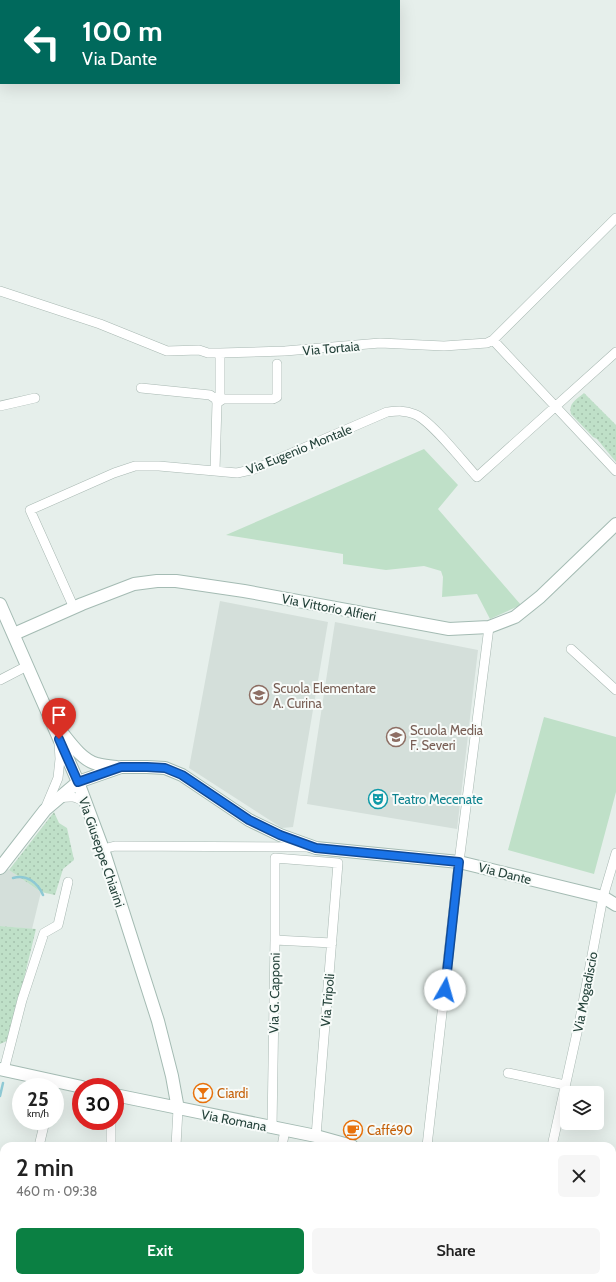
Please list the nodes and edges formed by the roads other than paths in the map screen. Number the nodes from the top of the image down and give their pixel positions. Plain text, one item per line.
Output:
1 (616, 218) edge
2 (0, 291) edge
3 (493, 340) junction
4 (616, 352) edge
5 (220, 353) junction
6 (277, 364) dead end
7 (142, 388) dead end
8 (35, 398) dead end
9 (218, 403) junction
10 (0, 406) edge
11 (556, 407) junction
12 (215, 470) junction
13 (616, 471) edge
14 (616, 524) edge
15 (0, 604) edge
16 (74, 608) junction
17 (488, 628) junction
18 (14, 634) junction
19 (571, 649) dead end
20 (28, 666) junction
21 (0, 680) edge
22 (616, 690) edge
23 (50, 718) junction
24 (59, 739) junction
25 (121, 767) junction
26 (78, 782) junction
27 (58, 798) junction
28 (86, 803) junction
29 (45, 810) junction
30 (316, 848) junction
31 (103, 849) junction
32 (616, 853) edge
33 (275, 858) joint
34 (459, 862) junction
35 (0, 868) edge
36 (68, 882) dead end
37 (603, 898) junction
38 (616, 905) edge
39 (275, 940) junction
40 (332, 943) junction
41 (2, 1070) edge
42 (508, 1073) dead end
43 (32, 1078) edge
44 (566, 1086) joint
45 (124, 1097) edge
46 (178, 1109) junction
47 (560, 1112) edge
48 (272, 1128) junction
49 (43, 1130) edge
50 (111, 1130) edge
51 (285, 1130) junction
52 (316, 1136) junction
53 (40, 1142) edge
54 (111, 1142) edge
55 (176, 1142) edge
56 (283, 1142) edge
57 (338, 1142) edge
58 (427, 1142) edge
59 (553, 1142) edge

1 - 3 street
2 - 5 street, Via Tortaia
3 - 5 street, Via Tortaia
3 - 11 street
4 - 11 street
5 - 9 street
6 - 9 street
7 - 9 street
8 - 10 street
9 - 12 street
11 - 12 street, Via Eugenio Montale
11 - 13 street
12 - 16 street, Via Eugenio Montale
14 - 17 street, Via Vittorio Alfieri
15 - 18 street, Via Giuseppe Chiarini
16 - 17 street, Via Vittorio Alfieri
16 - 18 street, Via Vittorio Alfieri
17 - 34 street
18 - 20 street, Via Giuseppe Chiarini
19 - 22 street
20 - 21 street
20 - 23 street, Via Giuseppe Chiarini
23 - 24 street, Via Giuseppe Chiarini
23 - 25 street
24 - 26 street, Via Giuseppe Chiarini
24 - 29 street
25 - 26 street, Via Dante
25 - 30 street, Via Dante
26 - 27 street, Via Dante
26 - 28 street, Via Giuseppe Chiarini
27 - 28 street
27 - 29 street, Via Dante
28 - 31 street, Via Giuseppe Chiarini
29 - 35 street, Via Dante
30 - 31 street
30 - 34 street, Via Dante
31 - 46 street, Via Giuseppe Chiarini
32 - 37 street, Via Mogadiscio
33 - 39 street, Via G. Capponi
33 - 40 street, Via Tripoli
34 - 37 street, Via Dante
34 - 58 street
36 - 41 street
37 - 38 street, Via Dante
37 - 44 street, Via Mogadiscio
39 - 40 street
39 - 48 street, Via G. Capponi
40 - 52 street, Via Tripoli
41 - 43 street
42 - 44 street
45 - 46 street, Via Romana
46 - 48 street, Via Romana
46 - 55 street
47 - 59 street, Via Mogadiscio
48 - 51 street, Via Romana
49 - 53 street
50 - 54 street
51 - 52 street, Via Romana
51 - 56 street
52 - 57 street, Via Romana

